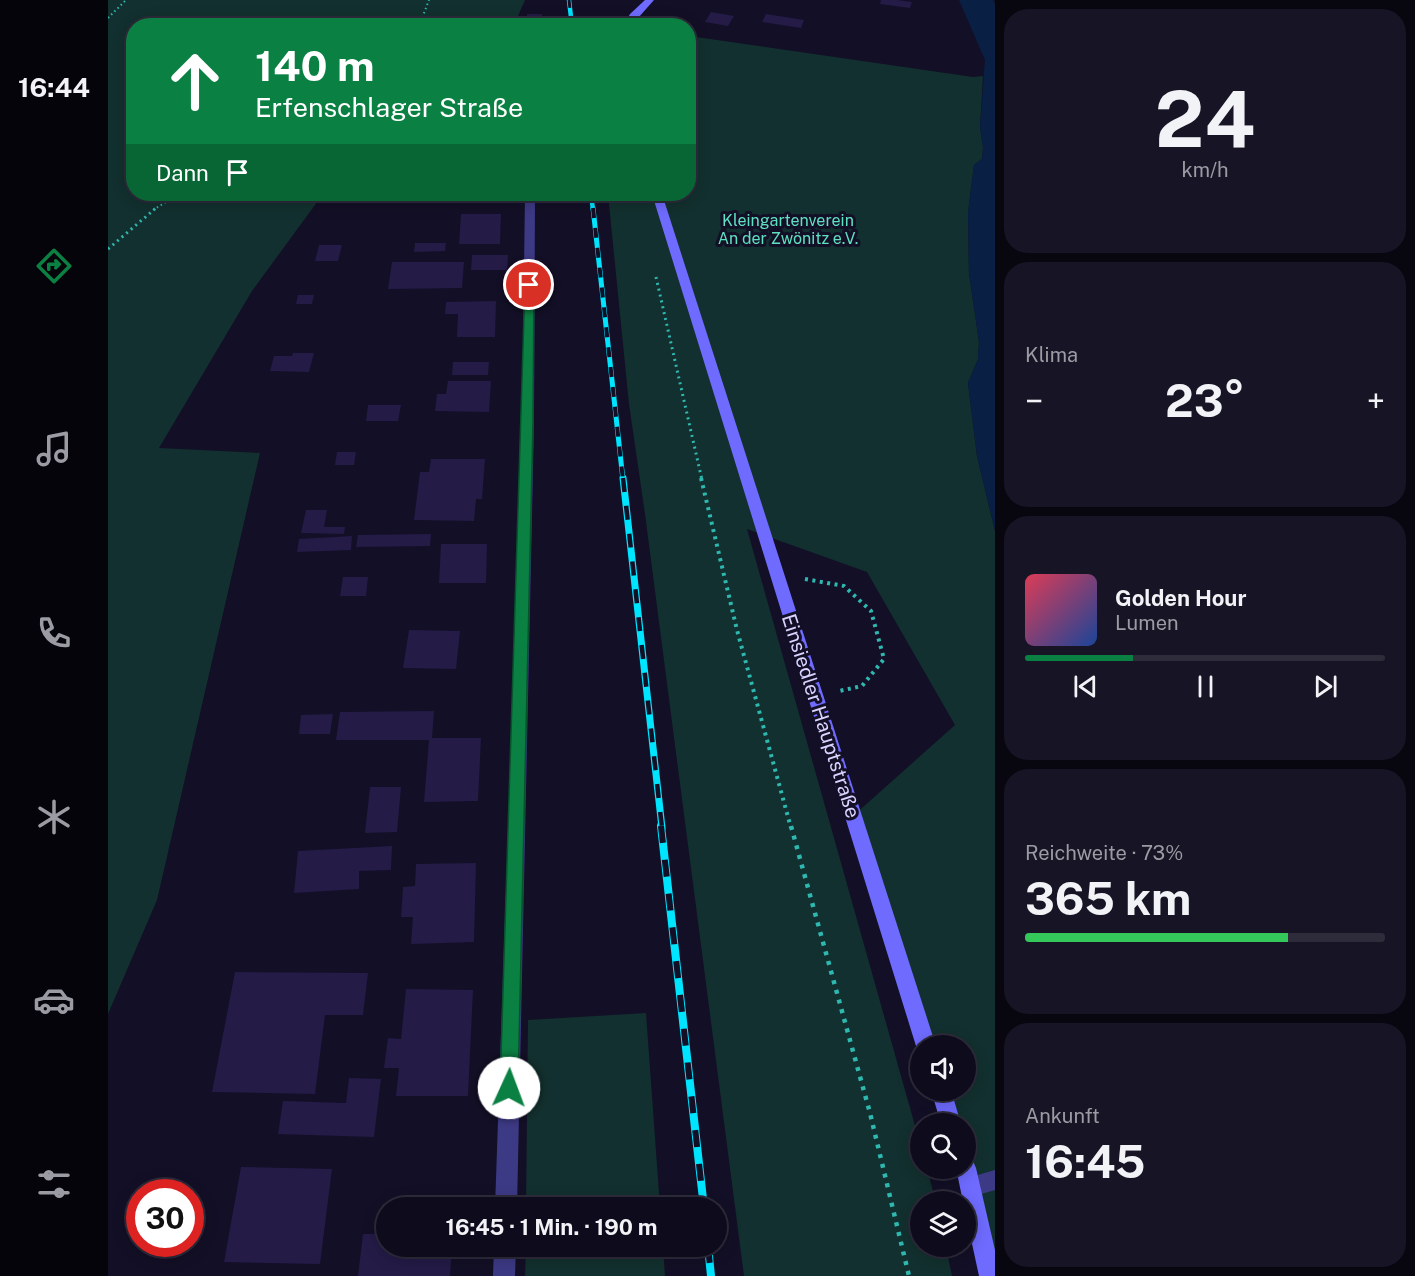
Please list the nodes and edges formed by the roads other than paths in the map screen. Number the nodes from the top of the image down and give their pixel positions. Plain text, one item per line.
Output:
1 (650, 0) edge
2 (632, 18) edge
3 (530, 201) edge
4 (659, 201) edge
5 (923, 1035) edge
6 (976, 1178) edge
7 (968, 1179) edge
8 (995, 1180) edge
9 (506, 1197) edge
10 (505, 1257) edge
11 (504, 1276) edge
12 (990, 1276) edge

1 - 2 main road
3 - 9 street
4 - 5 main road, Einsiedler Hauptstraße
6 - 8 street
7 - 12 main road
10 - 11 street

